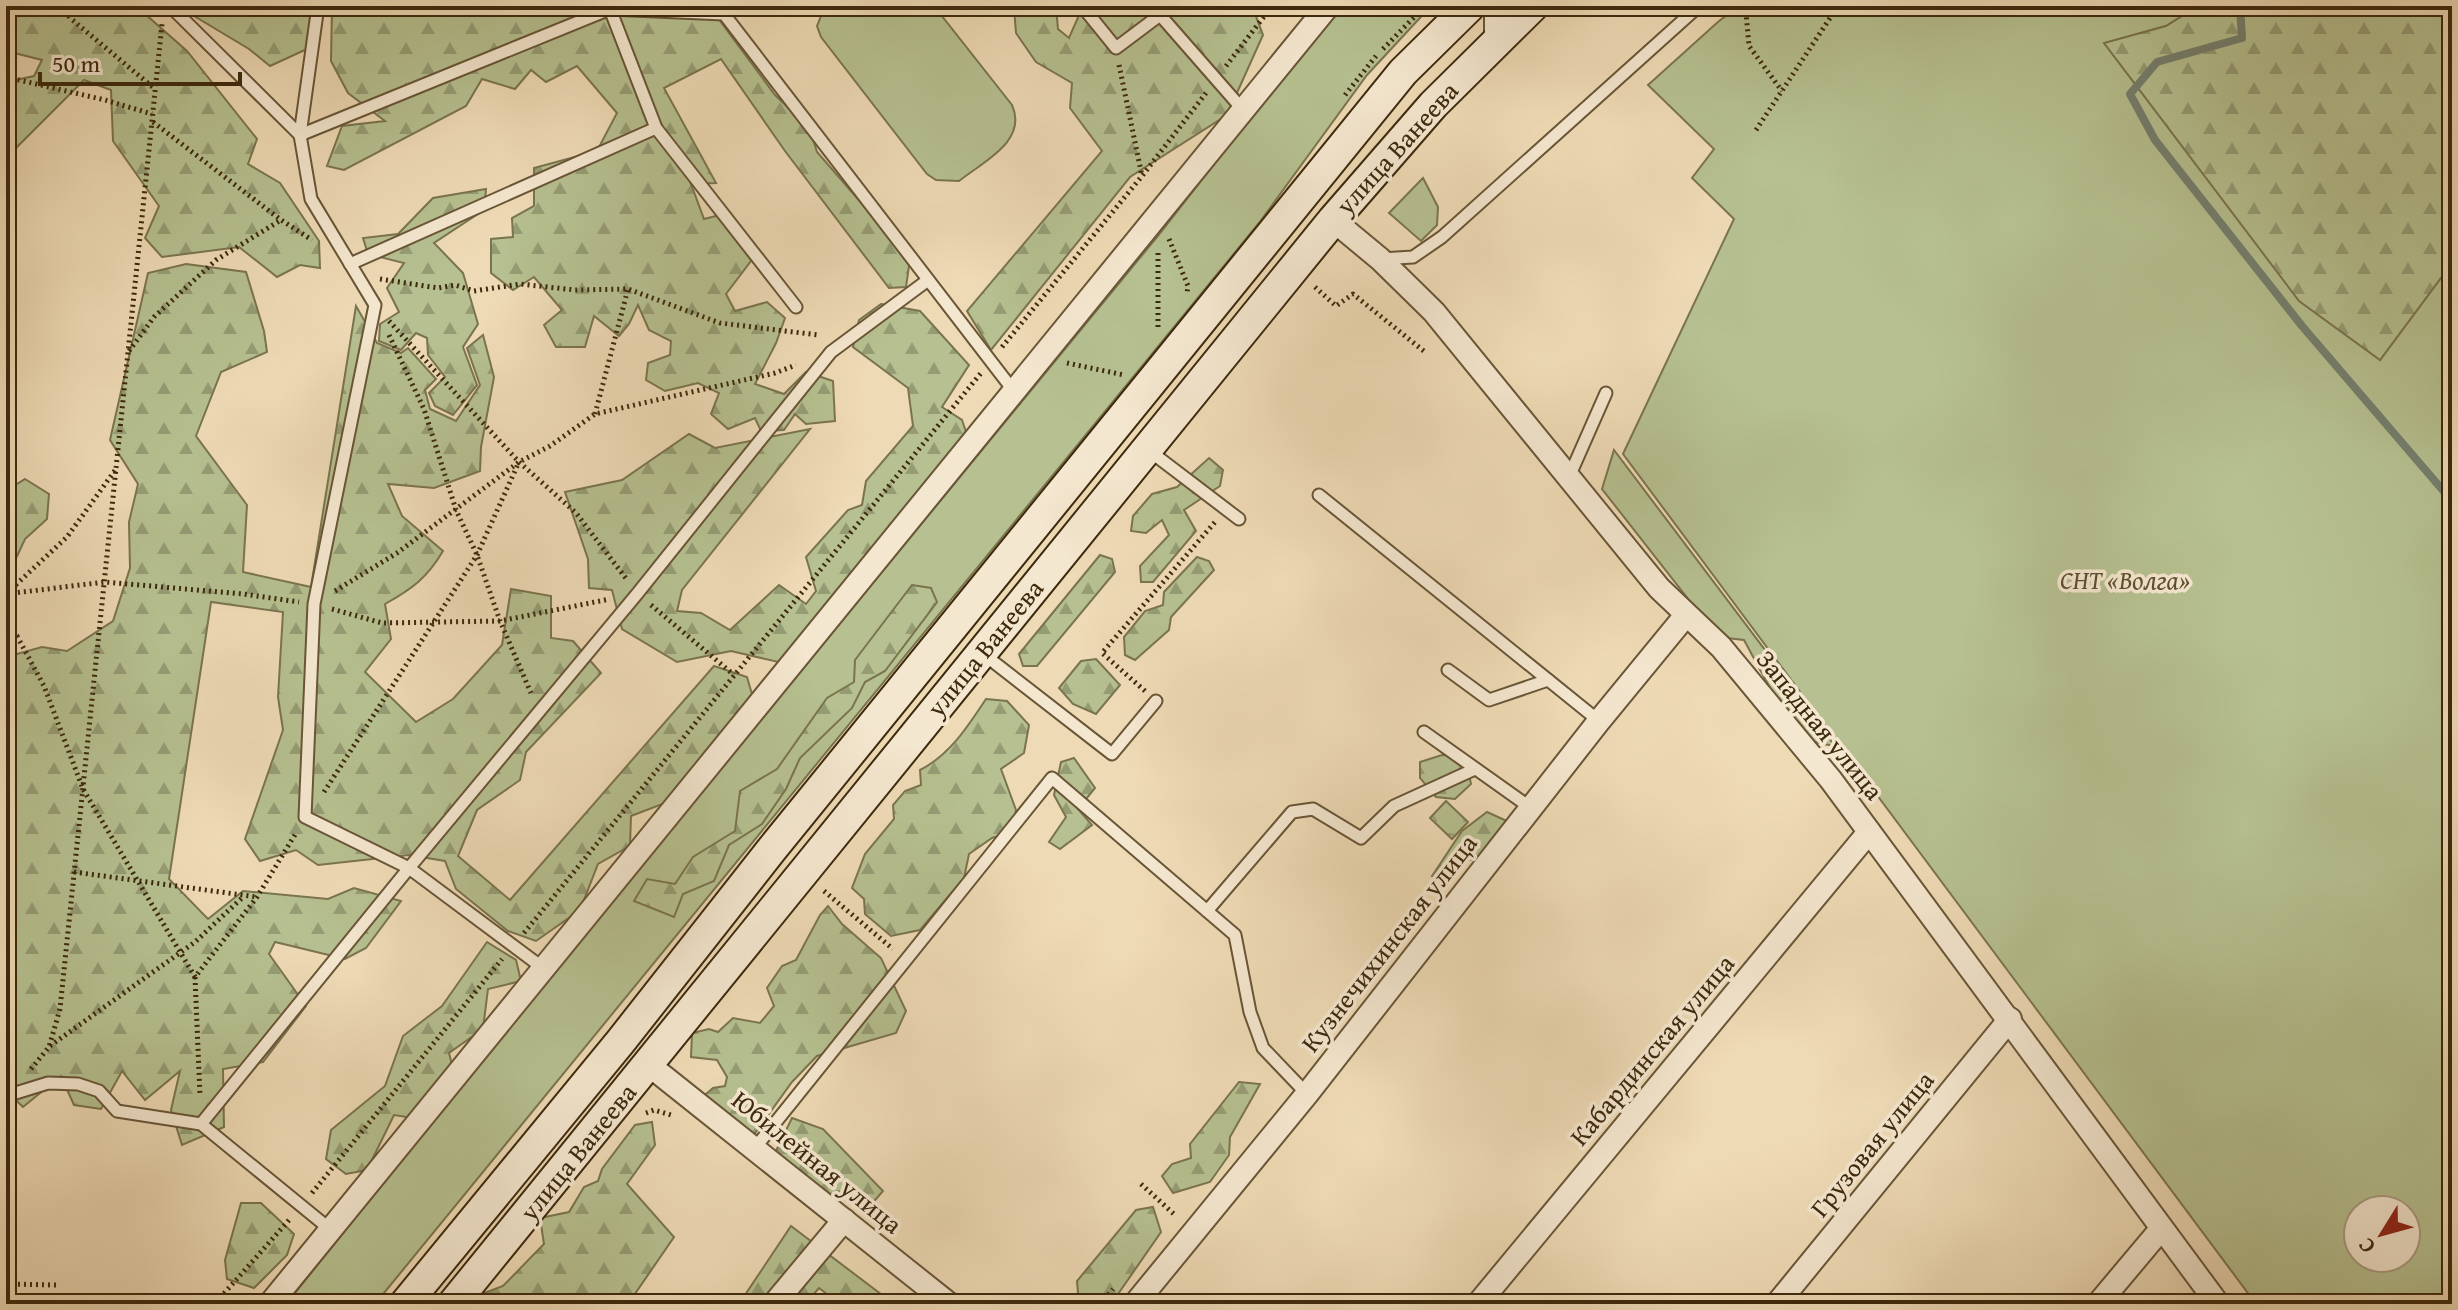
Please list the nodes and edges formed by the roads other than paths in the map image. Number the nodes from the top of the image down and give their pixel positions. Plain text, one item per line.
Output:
1 (170, 6) edge
2 (318, 6) edge
3 (1082, 6) edge
4 (1328, 6) edge
5 (1470, 6) edge
6 (1498, 6) edge
7 (1533, 6) edge
8 (1699, 6) edge
9 (610, 9) junction
10 (1162, 10) edge
11 (1498, 39) junction
12 (1244, 112) junction
13 (656, 128) junction
14 (300, 135) junction
15 (1333, 220) junction
16 (1380, 259) junction
17 (350, 264) junction
18 (928, 280) junction
19 (796, 307) road end
20 (1013, 390) junction
21 (1606, 393) dead end
22 (1147, 449) junction
23 (1569, 478) junction
24 (1319, 495) dead end
25 (1239, 519) dead end
26 (1686, 615) junction
27 (981, 652) junction
28 (1448, 670) dead end
29 (1548, 680) junction
30 (1156, 701) road end
31 (1599, 721) junction
32 (1424, 732) dead end
33 (1475, 769) junction
34 (1531, 808) junction
35 (1869, 832) junction
36 (409, 868) junction
37 (1207, 911) junction
38 (543, 968) junction
39 (2010, 1019) junction
40 (649, 1065) junction
41 (9, 1094) edge
42 (1307, 1094) junction
43 (201, 1124) junction
44 (755, 1148) junction
45 (844, 1220) junction
46 (2161, 1229) junction
47 (331, 1230) junction
48 (270, 1304) edge
49 (405, 1304) edge
50 (453, 1304) edge
51 (774, 1304) edge
52 (949, 1304) edge
53 (1135, 1304) edge
54 (1478, 1304) edge
55 (1777, 1304) edge
56 (2098, 1304) edge
57 (2218, 1304) edge

1 - 14 lane
2 - 14 lane
3 - 10 lane
4 - 12 street
5 - 49 main road, улица Ванеева
6 - 11 street
7 - 11 main road, улица Ванеева
8 - 16 lane
9 - 13 lane
9 - 14 lane
9 - 18 lane
10 - 12 lane
11 - 15 main road, улица Ванеева
12 - 20 street
13 - 17 lane
13 - 19 lane
14 - 17 lane
15 - 16 street, Западная улица
15 - 22 main road, улица Ванеева
16 - 23 street, Западная улица
17 - 36 lane
18 - 20 lane
18 - 36 lane
20 - 38 street
21 - 23 lane
22 - 25 lane
22 - 27 main road, улица Ванеева
23 - 26 street, Западная улица
24 - 29 lane
26 - 31 street, Кузнечихинская улица
26 - 35 street, Западная улица
27 - 30 lane
27 - 40 main road, улица Ванеева
28 - 29 lane
29 - 31 lane
31 - 34 street, Кузнечихинская улица
32 - 33 lane
33 - 34 lane
33 - 37 lane
34 - 42 street, Кузнечихинская улица
35 - 39 street, Западная улица
35 - 54 street, Кабардинская улица
36 - 38 lane
36 - 43 lane
37 - 42 lane
37 - 44 lane
38 - 47 street
39 - 46 street, Западная улица
39 - 55 street, Грузовая улица
40 - 44 street, Юбилейная улица
40 - 50 main road, улица Ванеева
41 - 43 lane
42 - 53 street, Кузнечихинская улица
43 - 47 lane
44 - 45 street, Юбилейная улица
45 - 51 street
45 - 52 street, Юбилейная улица
46 - 56 street
46 - 57 street, Западная улица
47 - 48 street

